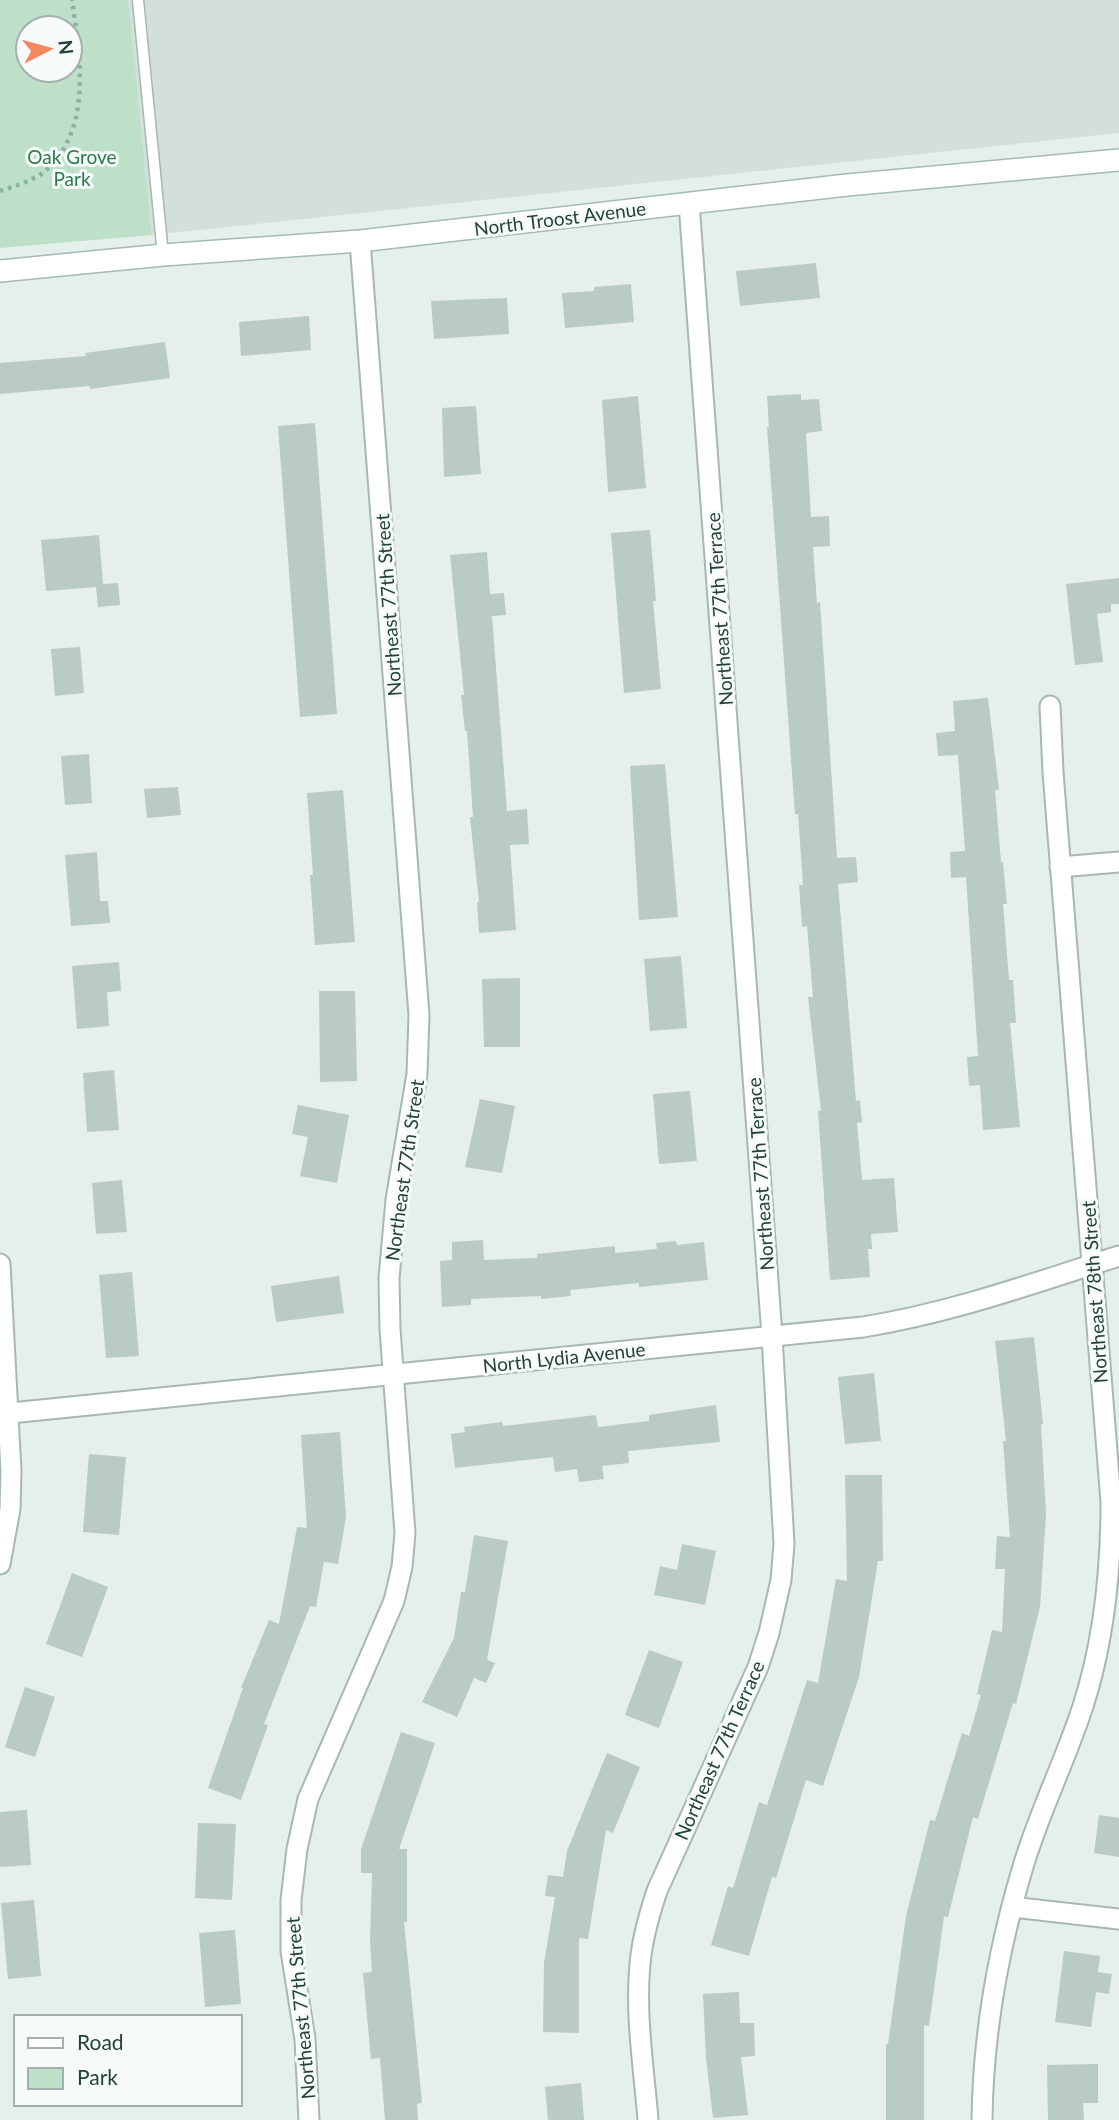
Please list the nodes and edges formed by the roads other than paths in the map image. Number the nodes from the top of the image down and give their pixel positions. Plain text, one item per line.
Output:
1 (138, 0) edge
2 (1119, 160) edge
3 (689, 203) junction
4 (360, 241) junction
5 (163, 255) junction
6 (0, 271) edge
7 (1050, 706) dead end
8 (1119, 862) edge
9 (1060, 867) junction
10 (1119, 1256) edge
11 (0, 1264) edge
12 (1092, 1265) junction
13 (772, 1336) junction
14 (393, 1374) junction
15 (4, 1413) edge
16 (0, 1564) edge
17 (1114, 1571) edge
18 (1012, 1907) junction
19 (1119, 1919) edge
20 (309, 2120) edge
21 (648, 2120) edge
22 (982, 2120) edge

1 - 5 lane
2 - 3 street, North Troost Avenue
3 - 4 street, North Troost Avenue
3 - 13 street, Northeast 77th Terrace
4 - 5 street, North Troost Avenue
4 - 14 street, Northeast 77th Street
5 - 6 street, North Troost Avenue
7 - 9 street, Northeast 78th Street
8 - 9 street
9 - 12 street, Northeast 78th Street
10 - 12 street, North Lydia Avenue
11 - 15 street
12 - 13 street, North Lydia Avenue
12 - 17 street, Northeast 78th Street
13 - 14 street, North Lydia Avenue
13 - 21 street, Northeast 77th Terrace
14 - 15 street, North Lydia Avenue
14 - 20 street, Northeast 77th Street
15 - 16 street
17 - 18 street, Northeast 78th Street
18 - 19 street
18 - 22 street, Northeast 78th Street

